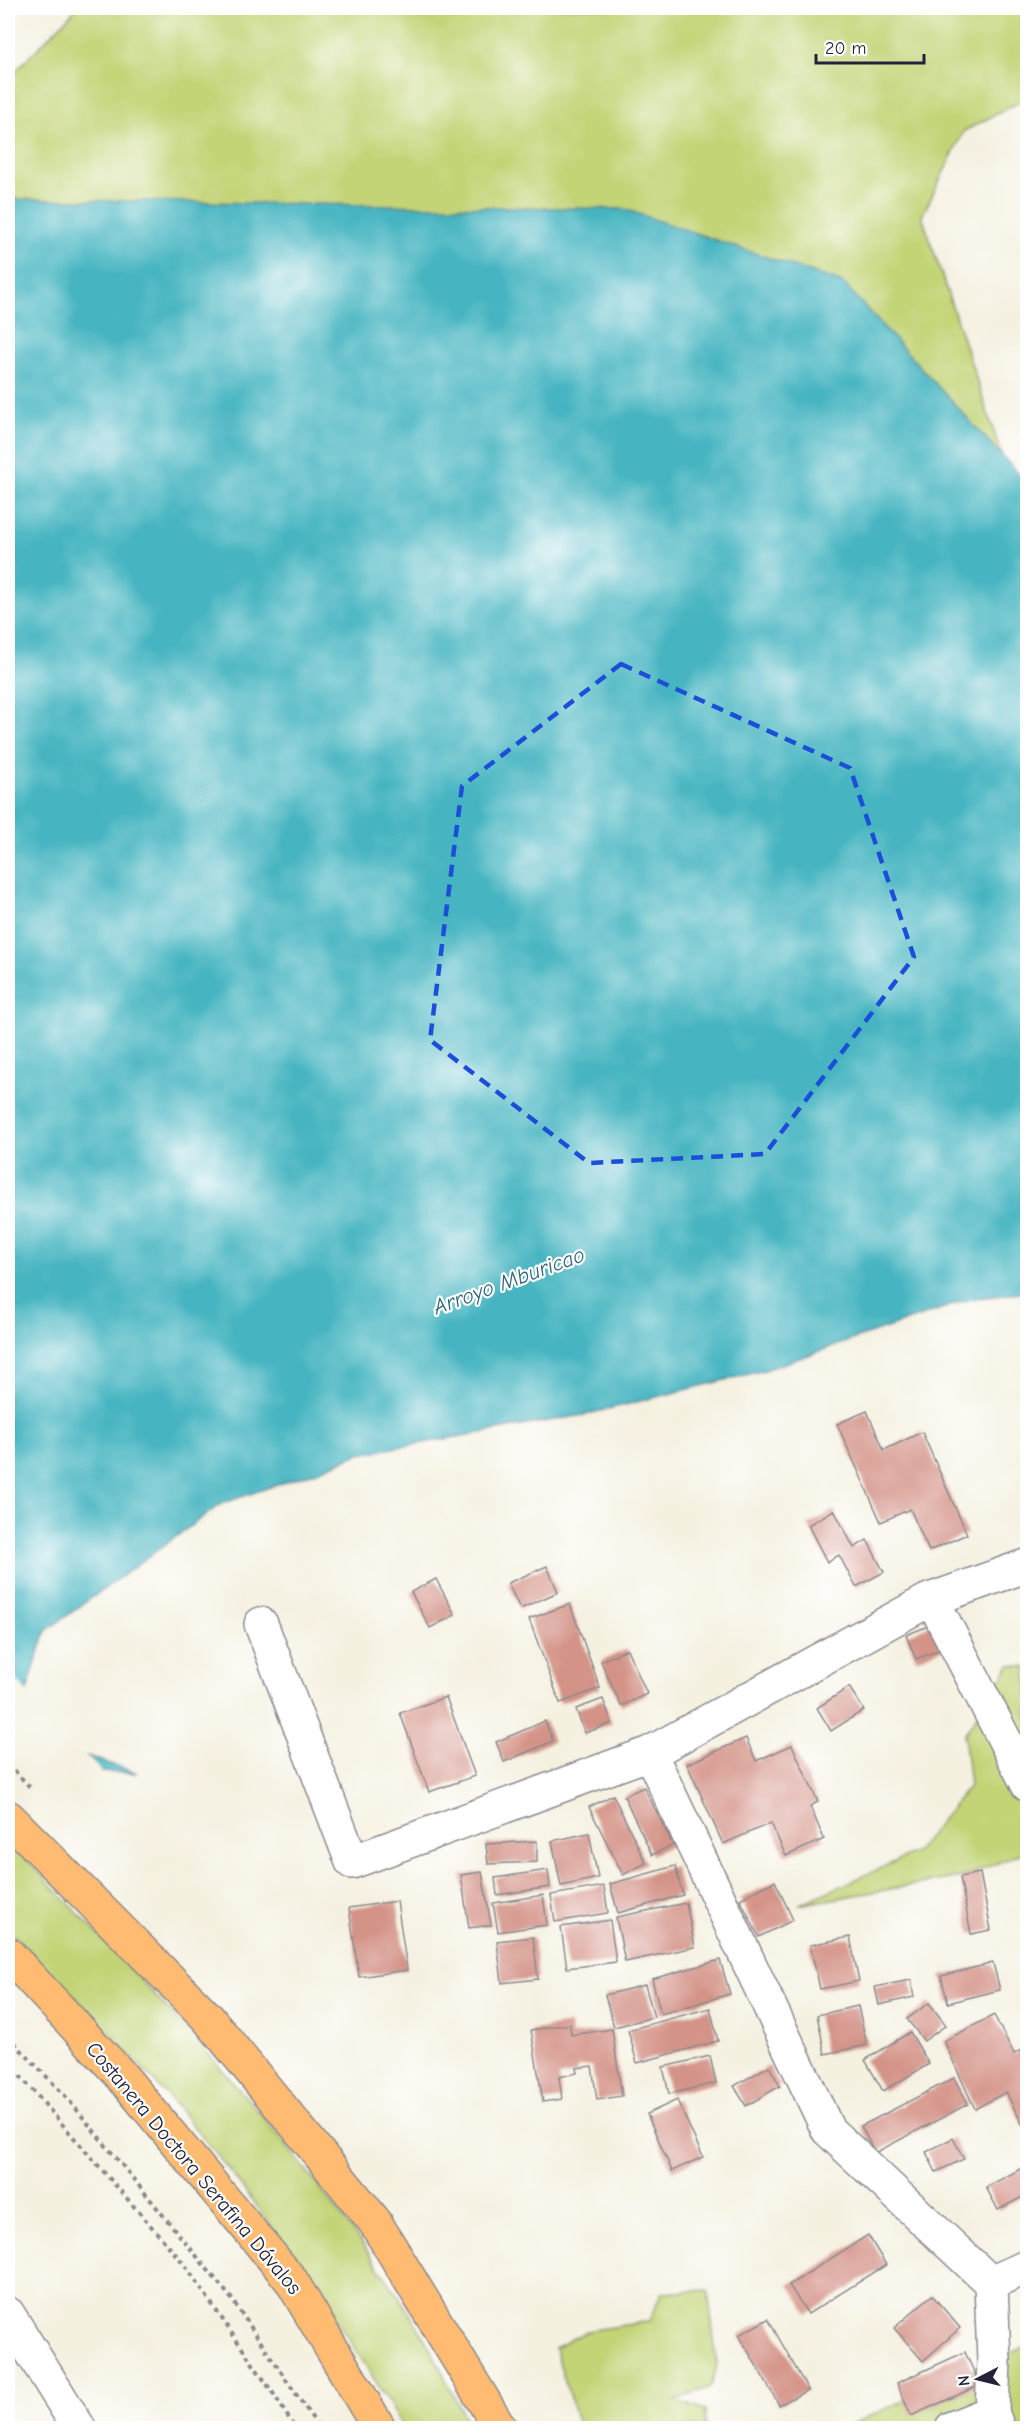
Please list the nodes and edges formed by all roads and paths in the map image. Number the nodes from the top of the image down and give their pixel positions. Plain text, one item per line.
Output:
1 (1028, 1565) edge
2 (932, 1599) junction
3 (261, 1624) dead end
4 (651, 1753) junction
5 (8, 1764) edge
6 (1028, 1785) edge
7 (34, 1792) dead end
8 (8, 1817) edge
9 (8, 1954) edge
10 (8, 2036) edge
11 (8, 2062) edge
12 (1028, 2266) edge
13 (991, 2283) junction
14 (8, 2314) edge
15 (995, 2420) edge
16 (78, 2428) edge
17 (295, 2428) edge
18 (320, 2428) edge
19 (379, 2428) edge
20 (500, 2428) edge
21 (952, 2428) edge

1 - 2 street
2 - 4 street
2 - 6 street
3 - 4 street
4 - 13 street
5 - 7 path
8 - 20 highway
9 - 19 highway, Costanera Doctora Serafina Dávalos
10 - 18 path
11 - 17 path
12 - 13 street
13 - 15 street
14 - 16 street
15 - 21 street

